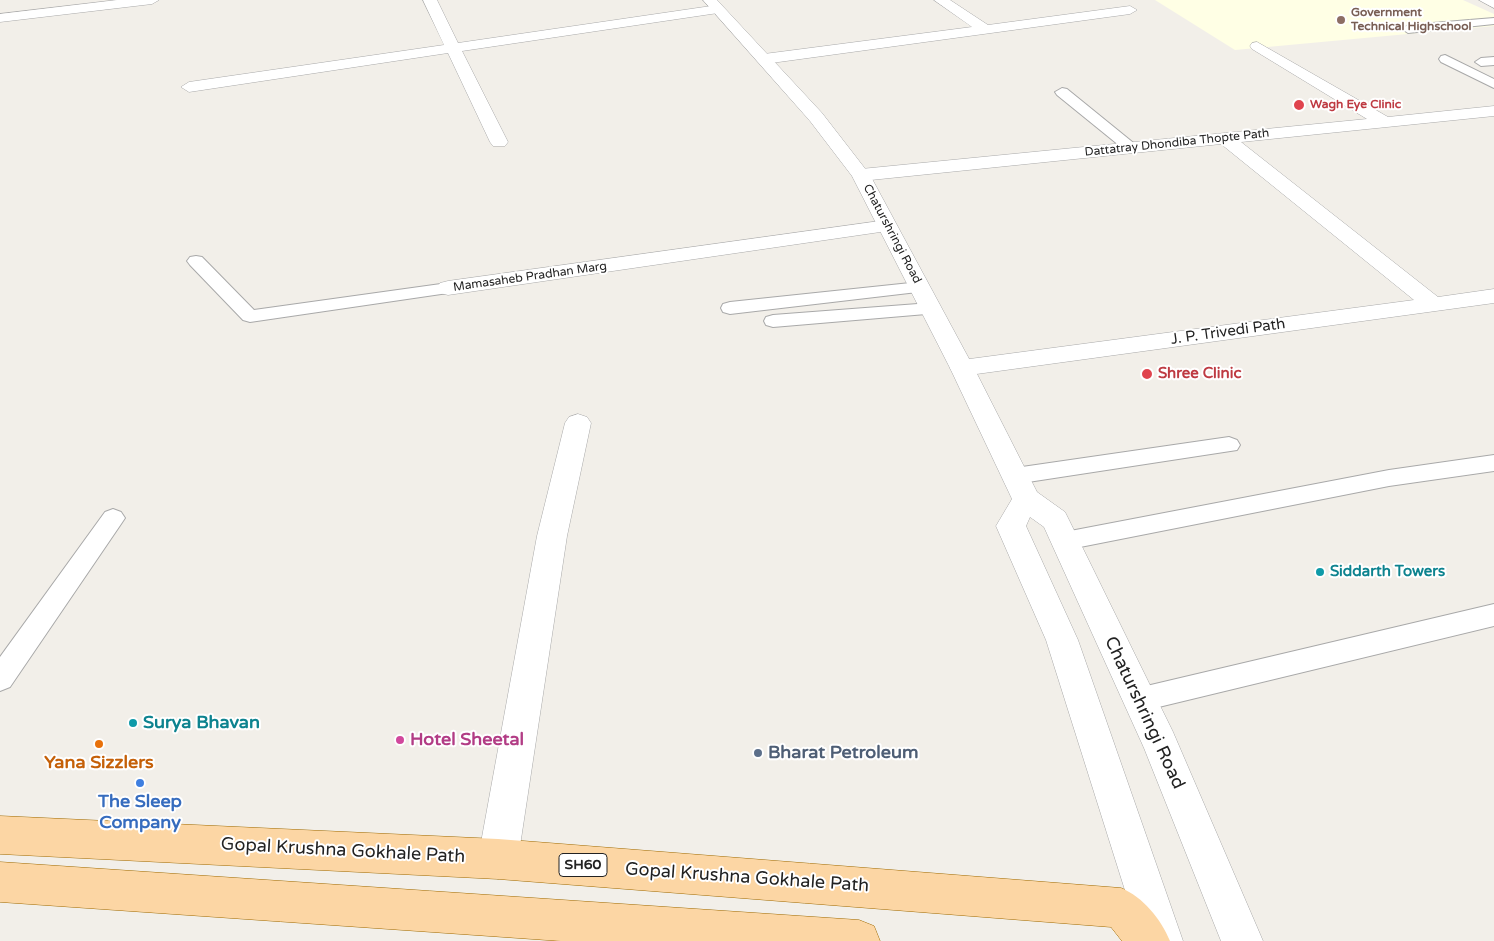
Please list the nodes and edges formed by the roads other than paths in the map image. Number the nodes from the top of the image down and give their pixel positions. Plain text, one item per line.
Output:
1 (152, 0) edge
2 (430, 0) edge
3 (941, 0) edge
4 (1486, 0) edge
5 (714, 4) edge
6 (1494, 4) edge
7 (1130, 10) dead end
8 (0, 18) edge
9 (1494, 21) edge
10 (986, 29) junction
11 (1408, 29) dead end
12 (1257, 46) dead end
13 (452, 48) junction
14 (764, 59) junction
15 (1445, 59) dead end
16 (1494, 61) edge
17 (1481, 62) dead end
18 (1494, 84) edge
19 (189, 87) dead end
20 (1062, 92) dead end
21 (1494, 111) edge
22 (1385, 122) junction
23 (1225, 138) junction
24 (498, 142) dead end
25 (1131, 148) junction
26 (860, 175) junction
27 (887, 226) junction
28 (196, 261) dead end
29 (920, 287) junction
30 (448, 288) joint
31 (1494, 296) edge
32 (1434, 305) junction
33 (730, 308) dead end
34 (931, 309) junction
35 (773, 321) dead end
36 (962, 368) junction
37 (578, 423) dead end
38 (1230, 444) dead end
39 (1494, 463) edge
40 (1021, 488) junction
41 (113, 518) dead end
42 (1065, 541) junction
43 (1494, 615) edge
44 (0, 679) edge
45 (1138, 700) junction
46 (0, 835) edge
47 (498, 859) junction
48 (0, 882) edge
49 (859, 941) edge
50 (1149, 941) edge
51 (1162, 941) edge
52 (1242, 941) edge

1 - 8 street
2 - 13 street
3 - 10 street
4 - 6 street
5 - 13 street
5 - 14 street, Chaturshringi Road
7 - 10 street
9 - 11 lane
10 - 14 street
12 - 22 street
13 - 19 street
13 - 24 street
14 - 26 street, Chaturshringi Road
15 - 18 lane
16 - 17 lane
20 - 25 lane
21 - 22 street, Dattatray Dhondiba Thopte Path
22 - 23 street, Dattatray Dhondiba Thopte Path
23 - 25 street, Dattatray Dhondiba Thopte Path
23 - 32 street
25 - 26 street, Dattatray Dhondiba Thopte Path
26 - 27 street, Chaturshringi Road
27 - 29 street, Chaturshringi Road
27 - 30 street, Mamasaheb Pradhan Marg
28 - 30 lane, Mamasaheb Pradhan Marg
29 - 33 lane
29 - 34 street, Chaturshringi Road
31 - 32 street, J. P. Trivedi Path
32 - 36 street, J. P. Trivedi Path
34 - 35 lane
34 - 36 street, Chaturshringi Road
36 - 40 street, Chaturshringi Road
37 - 47 street
38 - 40 lane
39 - 42 lane
40 - 42 street, Chaturshringi Road
40 - 51 street
41 - 44 lane
42 - 45 street, Chaturshringi Road
43 - 45 lane
45 - 52 street, Chaturshringi Road
46 - 47 main road, Gopal Krushna Gokhale Path / SH60
47 - 50 main road, Gopal Krushna Gokhale Path / SH60
48 - 49 main road

